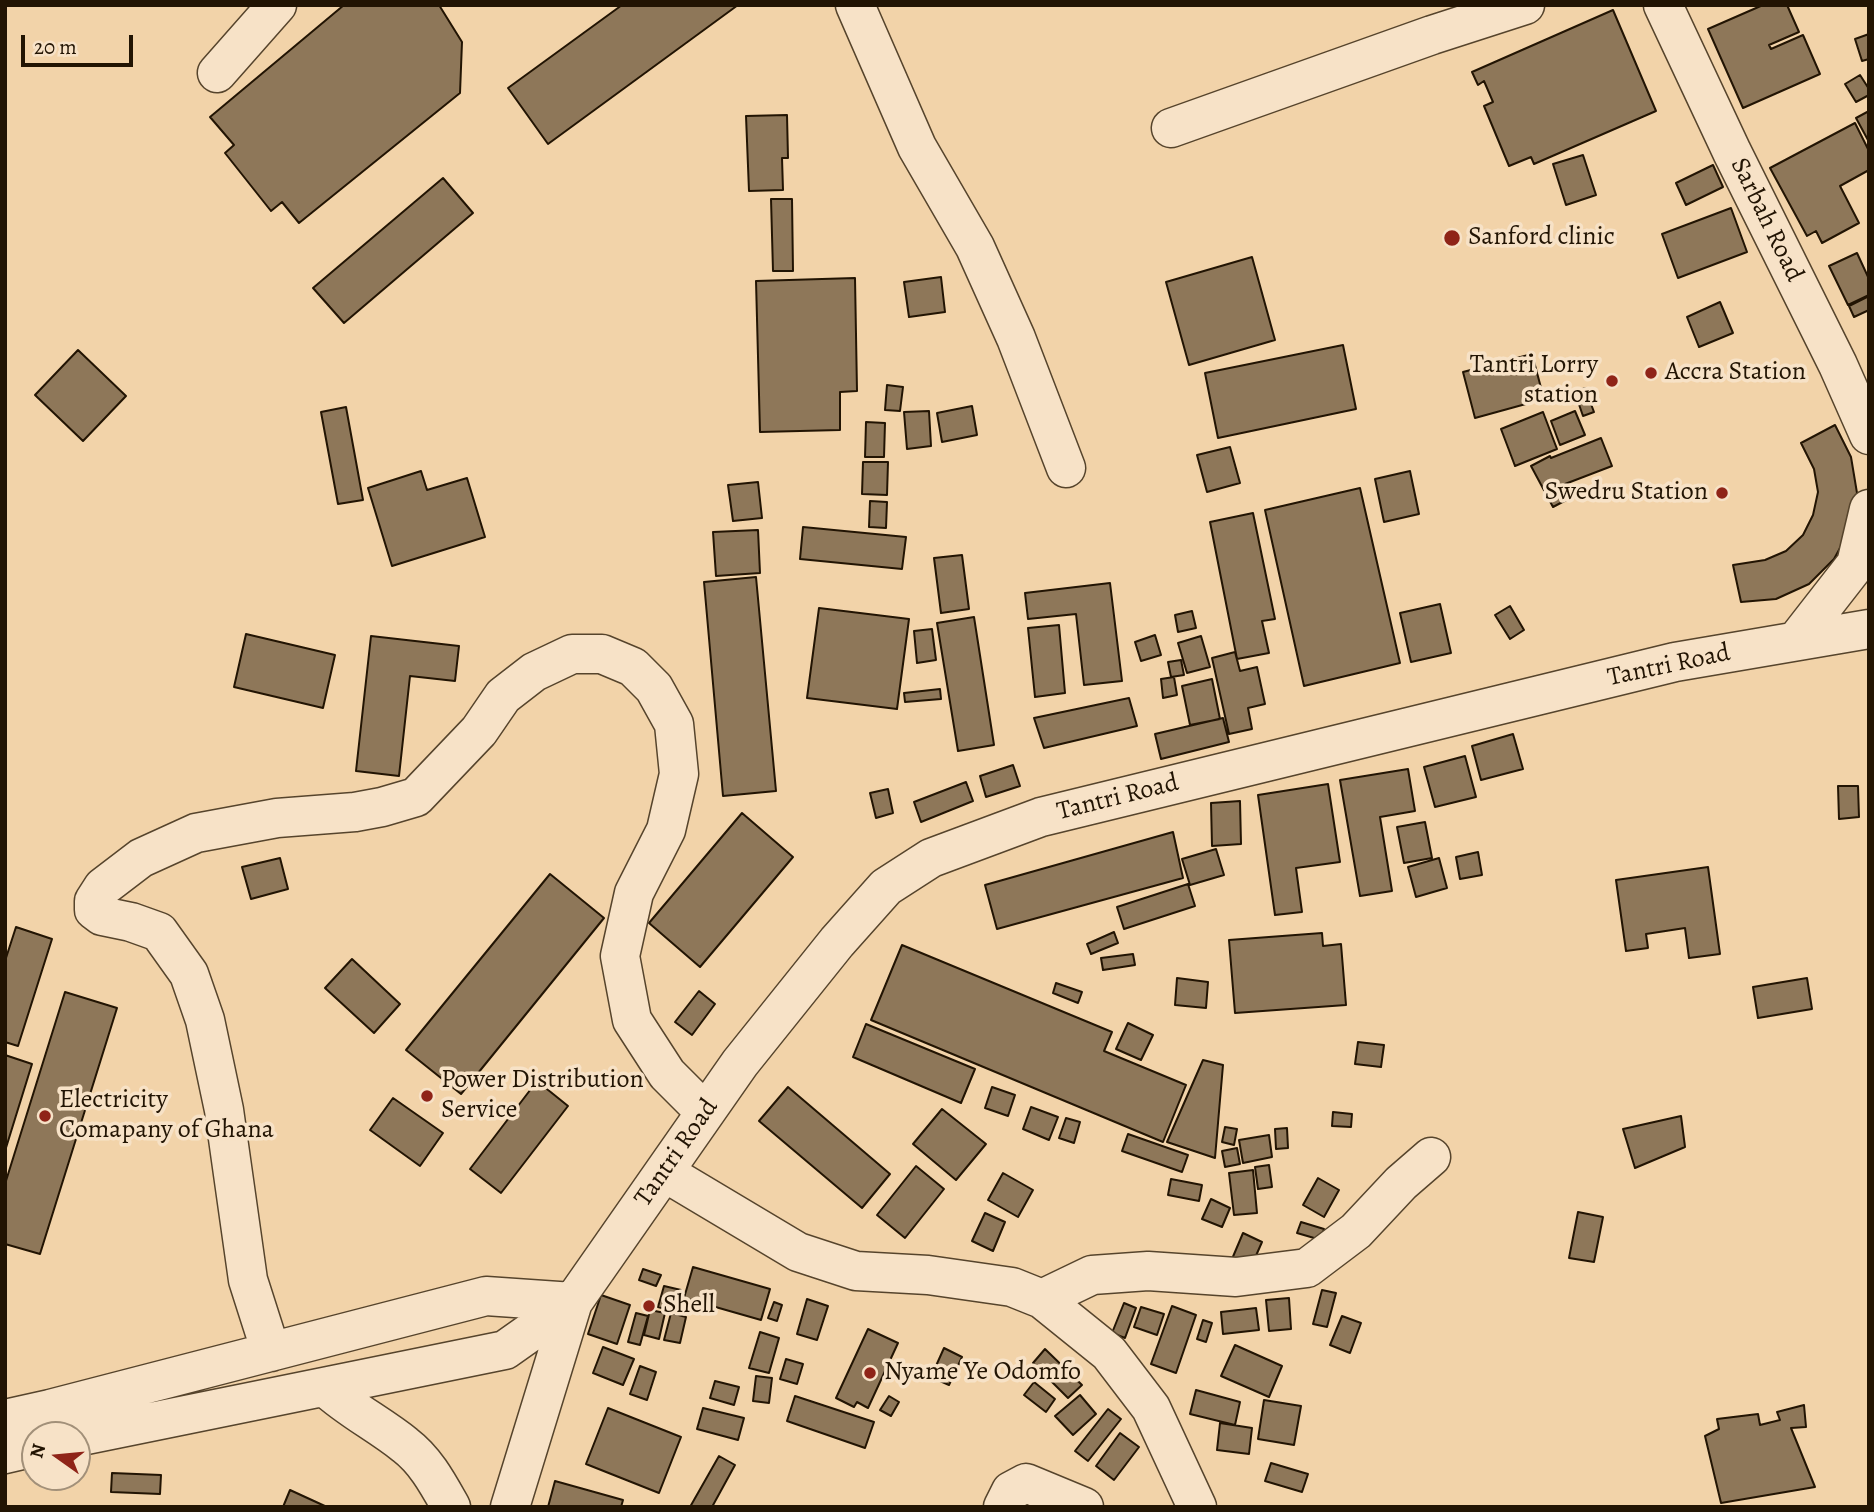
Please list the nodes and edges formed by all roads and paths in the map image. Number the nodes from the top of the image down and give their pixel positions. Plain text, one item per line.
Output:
1 (278, 5) edge
2 (855, 5) edge
3 (1525, 5) edge
4 (1663, 5) edge
5 (1427, 20) edge
6 (217, 73) dead end
7 (1171, 128) dead end
8 (1869, 435) edge
9 (1066, 468) dead end
10 (1869, 509) edge
11 (1869, 629) edge
12 (1796, 641) junction
13 (705, 1112) junction
14 (1431, 1157) dead end
15 (664, 1172) junction
16 (1042, 1299) junction
17 (573, 1302) junction
18 (271, 1352) junction
19 (326, 1387) junction
20 (5, 1419) edge
21 (91, 1434) edge
22 (451, 1507) edge
23 (510, 1507) edge
24 (1003, 1507) edge
25 (1084, 1507) edge
26 (1197, 1507) edge

1 - 6 street
2 - 9 street
3 - 5 street
4 - 8 street, Sarbah Road
5 - 7 street
10 - 12 street
11 - 12 street, Tantri Road
12 - 13 street, Tantri Road
13 - 15 street, Tantri Road
13 - 18 street
14 - 16 street
15 - 16 street
15 - 17 street, Tantri Road
16 - 26 street
17 - 18 street
17 - 19 street
17 - 23 street
18 - 20 street
19 - 21 street
19 - 22 street
24 - 25 street

